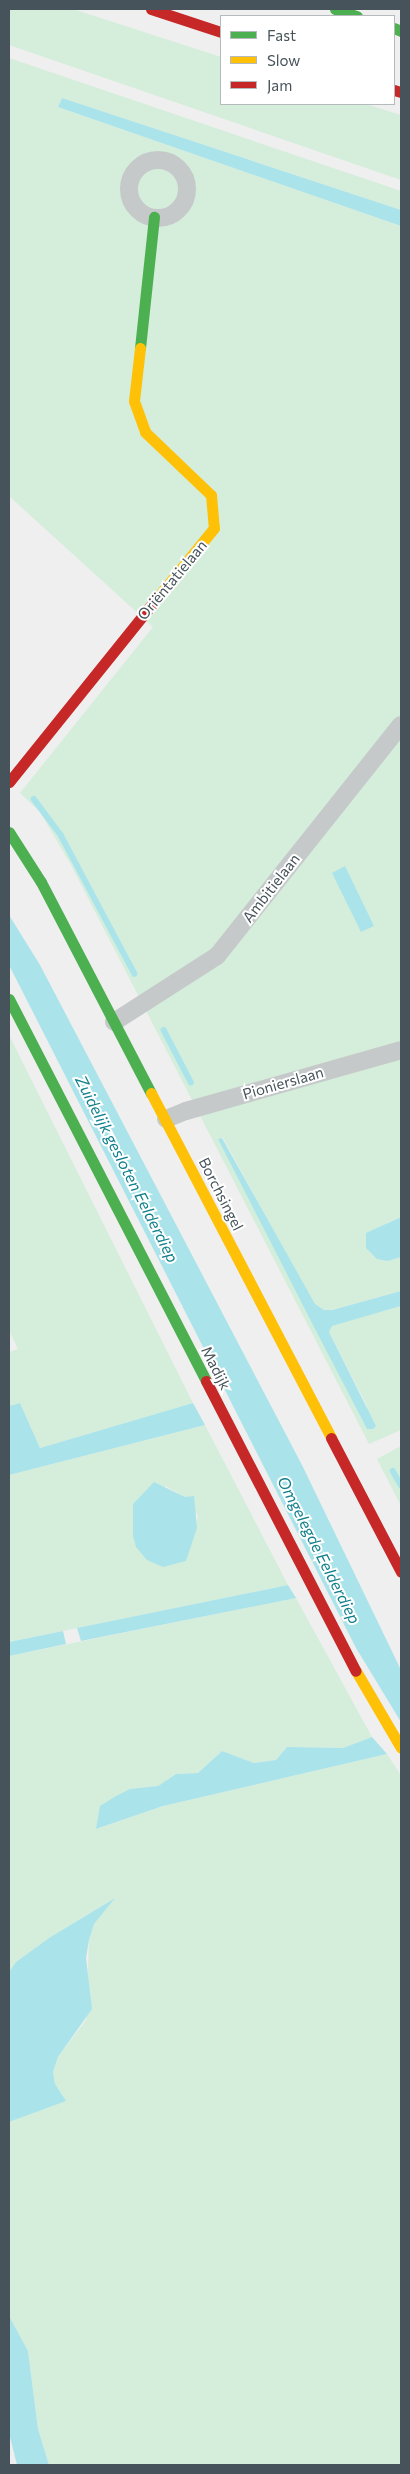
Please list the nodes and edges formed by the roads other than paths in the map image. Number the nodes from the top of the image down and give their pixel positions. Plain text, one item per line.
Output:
1 (151, 9) edge
2 (335, 9) edge
3 (354, 15) edge
4 (220, 32) edge
5 (154, 217) dead end
6 (401, 725) edge
7 (9, 782) edge
8 (9, 832) edge
9 (9, 999) edge
10 (114, 1022) junction
11 (401, 1050) edge
12 (166, 1119) junction
13 (401, 1572) edge
14 (401, 1748) edge

1 - 4 main road
2 - 3 main road
5 - 7 main road, Oriëntatielaan
6 - 10 street, Ambitielaan
8 - 10 main road, Borchsingel
9 - 14 main road, Madijk
10 - 12 main road, Borchsingel
11 - 12 street, Pionierslaan
12 - 13 main road, Borchsingel

